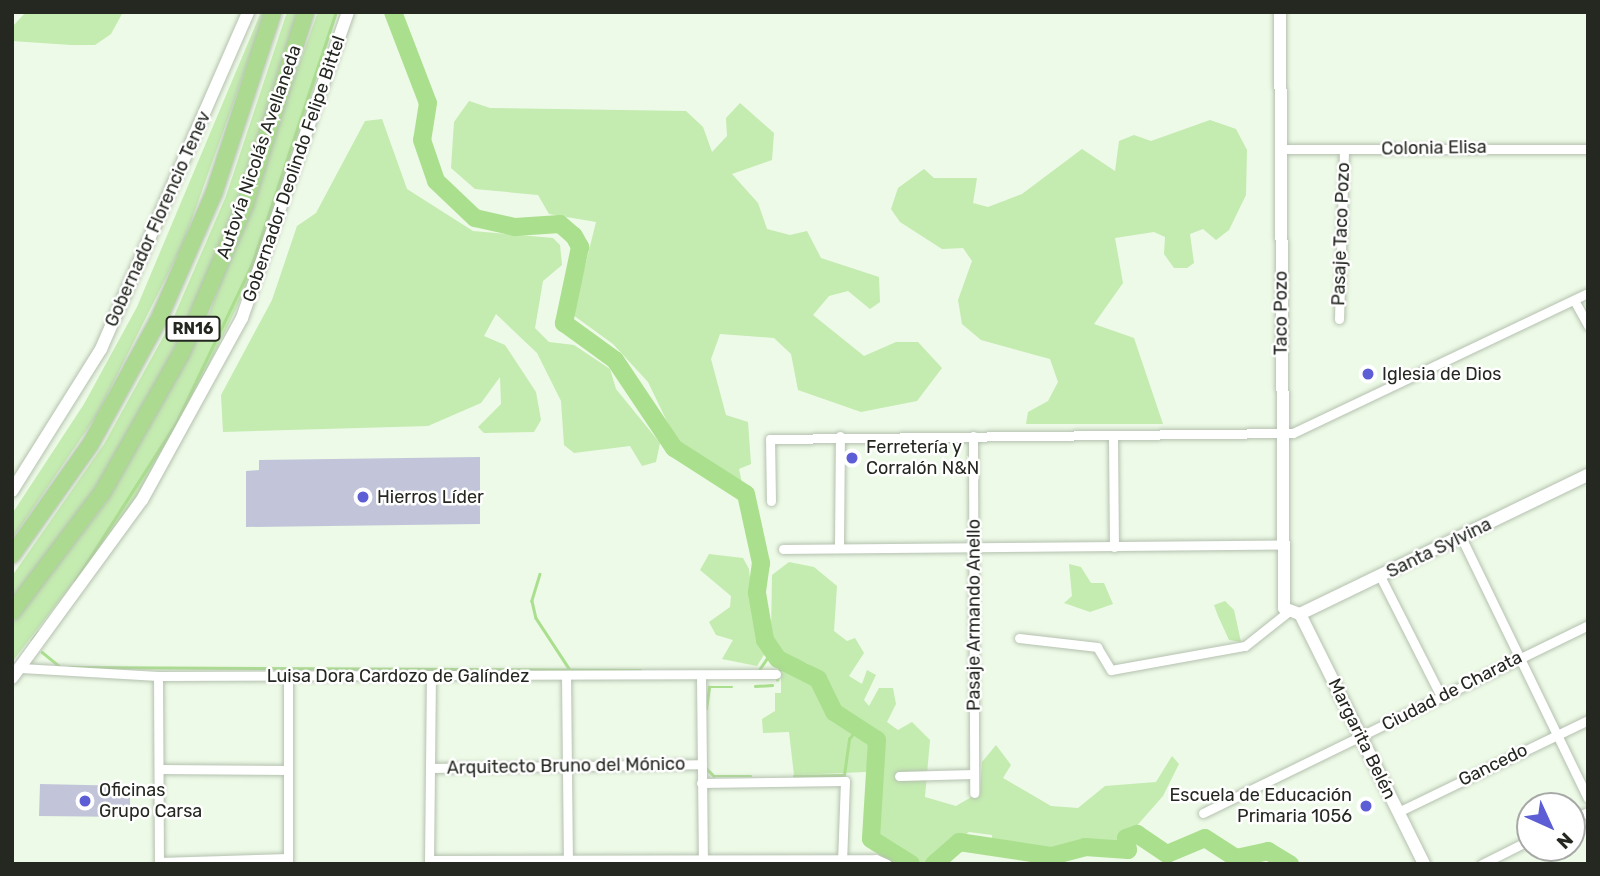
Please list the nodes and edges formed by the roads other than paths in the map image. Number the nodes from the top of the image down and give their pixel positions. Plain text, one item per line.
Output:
1 (248, 12) edge
2 (273, 12) edge
3 (306, 12) edge
4 (348, 12) edge
5 (1280, 12) edge
6 (1280, 149) junction
7 (1344, 149) junction
8 (1588, 149) edge
9 (1588, 293) edge
10 (1574, 300) junction
11 (1339, 319) dead end
12 (1588, 325) edge
13 (1282, 433) junction
14 (1113, 435) junction
15 (840, 436) junction
16 (973, 436) junction
17 (1588, 475) edge
18 (12, 492) edge
19 (771, 501) dead end
20 (1461, 537) junction
21 (1282, 545) junction
22 (839, 547) junction
23 (975, 547) junction
24 (1114, 547) junction
25 (783, 549) dead end
26 (12, 555) edge
27 (1380, 576) junction
28 (12, 612) edge
29 (1294, 613) junction
30 (1588, 625) edge
31 (1019, 638) dead end
32 (1520, 657) junction
33 (17, 673) edge
34 (776, 674) dead end
35 (566, 675) junction
36 (701, 675) junction
37 (158, 676) junction
38 (288, 676) junction
39 (431, 676) junction
40 (1441, 695) junction
41 (1588, 720) edge
42 (1558, 734) junction
43 (1362, 737) junction
44 (701, 764) junction
45 (566, 766) junction
46 (430, 768) junction
47 (159, 769) junction
48 (288, 770) junction
49 (974, 774) junction
50 (899, 776) dead end
51 (701, 783) junction
52 (974, 793) dead end
53 (1588, 799) edge
54 (1398, 812) junction
55 (1202, 813) dead end
56 (1516, 847) edge
57 (288, 861) edge
58 (568, 861) edge
59 (703, 861) edge
60 (842, 861) edge
61 (429, 862) edge
62 (159, 863) edge
63 (887, 864) edge
64 (1424, 864) edge
65 (1482, 864) edge

1 - 18 street, Gobernador Florencio Tenev
2 - 26 highway, Autovía Nicolás Avellaneda / RN16
3 - 28 highway, Autovía Nicolás Avellaneda / RN16
4 - 33 street, Gobernador Deolindo Felipe Bittel
5 - 6 street, Taco Pozo
6 - 7 street, Colonia Elisa
6 - 13 street, Taco Pozo
7 - 8 street, Colonia Elisa
7 - 11 street, Pasaje Taco Pozo
9 - 10 street
10 - 12 street
10 - 13 street
13 - 14 street
13 - 21 street, Taco Pozo
14 - 16 street
14 - 24 street
15 - 16 street
15 - 19 street
15 - 22 street
16 - 23 street, Pasaje Armando Anello
17 - 20 street, Santa Sylvina
20 - 27 street, Santa Sylvina
20 - 32 street
21 - 24 street
21 - 29 street, Taco Pozo
22 - 23 street
22 - 25 street
23 - 24 street
23 - 49 street, Pasaje Armando Anello
27 - 29 street, Santa Sylvina
27 - 40 street
29 - 31 street
29 - 43 street, Margarita Belén
30 - 32 street, Ciudad de Charata
32 - 40 street, Ciudad de Charata
32 - 42 street
33 - 37 street, Luisa Dora Cardozo de Galíndez
34 - 36 street, Luisa Dora Cardozo de Galíndez
35 - 36 street, Luisa Dora Cardozo de Galíndez
35 - 39 street, Luisa Dora Cardozo de Galíndez
35 - 45 street
36 - 44 street
37 - 38 street, Luisa Dora Cardozo de Galíndez
37 - 47 street
38 - 39 street, Luisa Dora Cardozo de Galíndez
38 - 48 street
39 - 46 street
40 - 43 street, Ciudad de Charata
41 - 42 street, Gancedo
42 - 53 street
42 - 54 street, Gancedo
43 - 54 street, Margarita Belén
43 - 55 street, Ciudad de Charata
44 - 45 street, Arquitecto Bruno del Mónico
44 - 51 street
45 - 46 street, Arquitecto Bruno del Mónico
45 - 58 street
46 - 61 street
47 - 48 street
47 - 62 street
48 - 57 street
49 - 50 street
49 - 52 street, Pasaje Armando Anello
51 - 59 street
51 - 60 street, Arquitecto Bruno del Mónico
54 - 64 street, Margarita Belén
56 - 65 street
57 - 62 street
58 - 59 street
58 - 61 street
59 - 60 street
60 - 63 street

